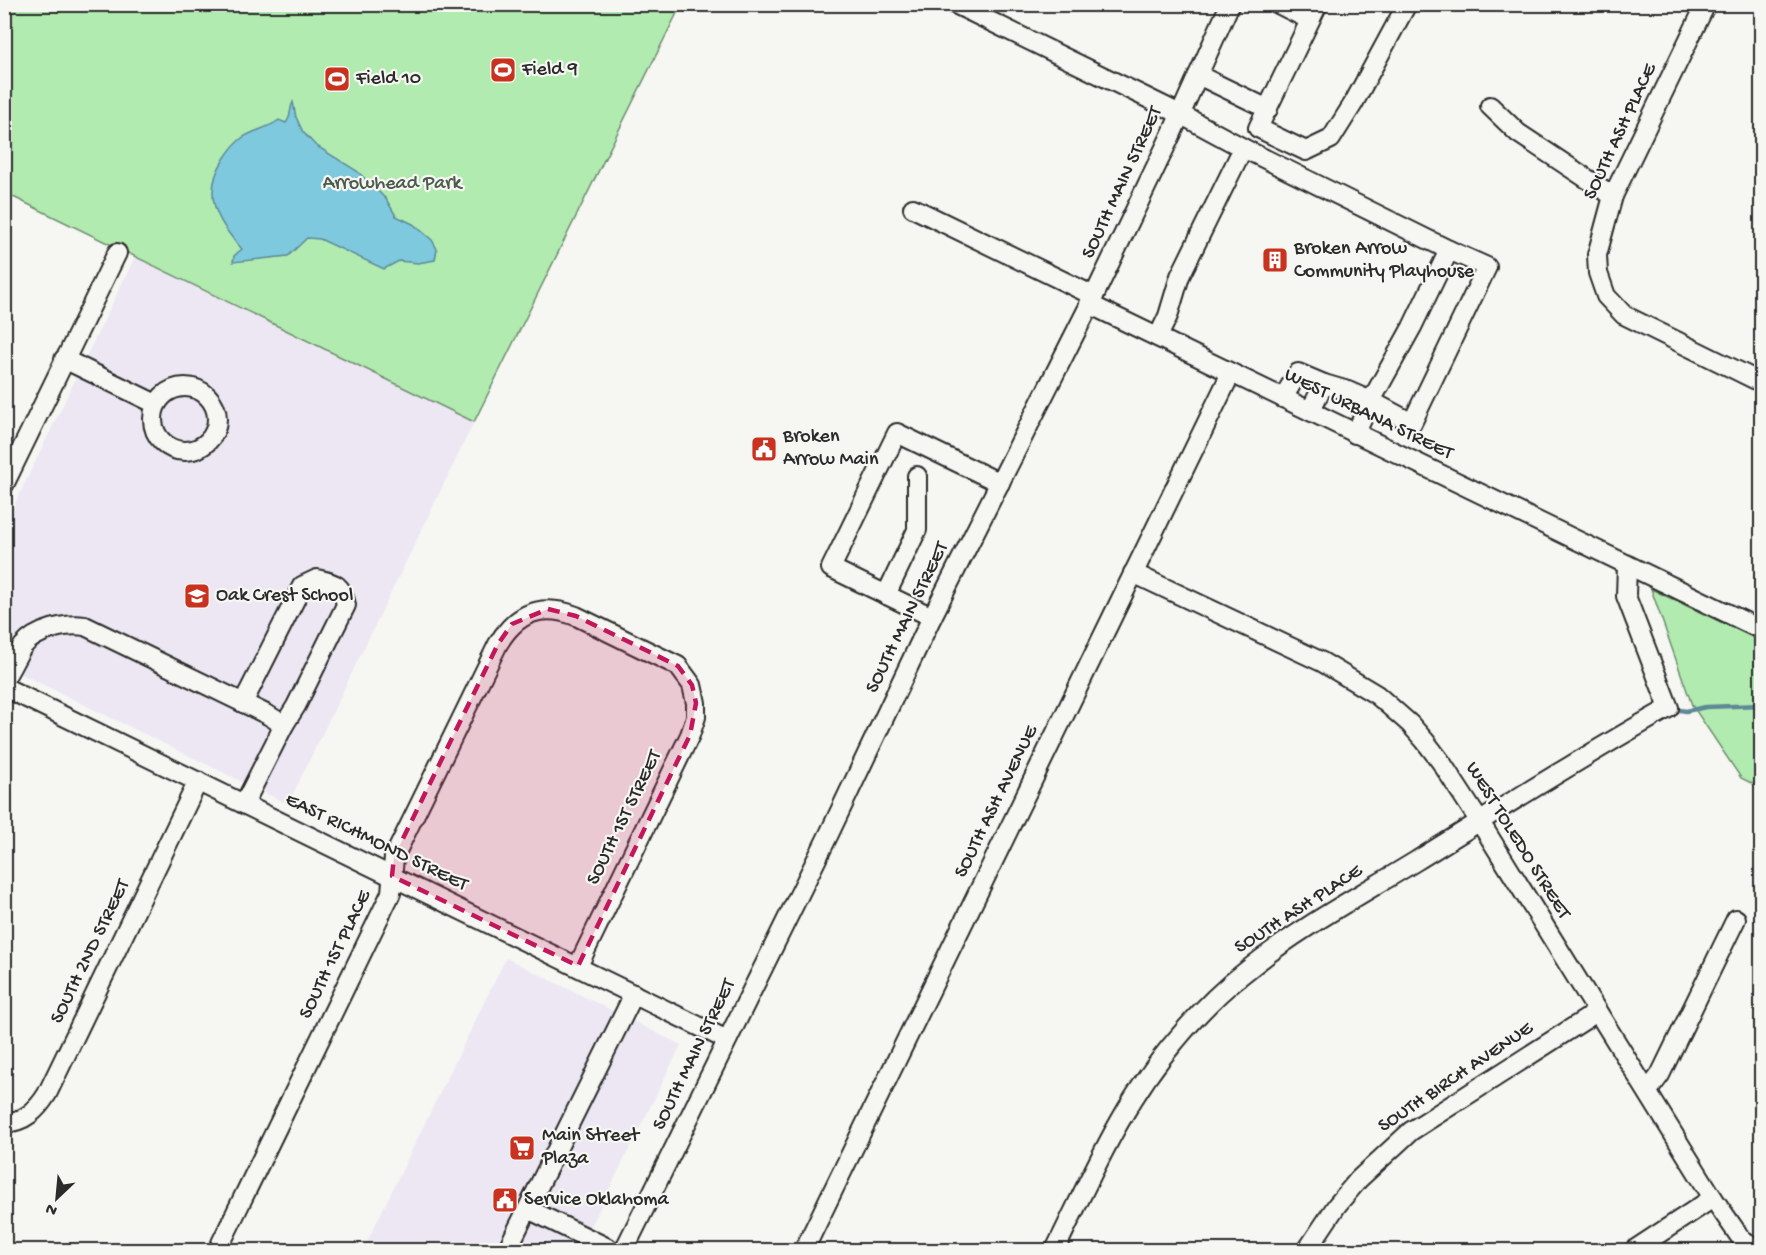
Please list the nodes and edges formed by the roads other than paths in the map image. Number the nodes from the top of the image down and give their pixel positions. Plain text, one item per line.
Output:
1 (1230, 4) edge
2 (1278, 4) edge
3 (1407, 4) edge
4 (1706, 4) edge
5 (964, 6) edge
6 (1314, 12) edge
7 (1198, 75) junction
8 (1490, 106) dead end
9 (1268, 109) junction
10 (1180, 114) junction
11 (1243, 148) junction
12 (1613, 196) junction
13 (913, 208) dead end
14 (1449, 250) junction
15 (117, 253) dead end
16 (1091, 300) junction
17 (1158, 337) junction
18 (64, 359) junction
19 (1231, 373) junction
20 (1761, 383) edge
21 (1324, 384) junction
22 (1283, 398) junction
23 (1371, 401) junction
24 (156, 404) dead end
25 (1310, 411) junction
26 (1355, 434) junction
27 (917, 476) dead end
28 (1000, 483) junction
29 (4, 485) edge
30 (1627, 565) junction
31 (1133, 573) junction
32 (886, 595) junction
33 (548, 609) joint
34 (932, 617) junction
35 (1761, 630) edge
36 (4, 680) edge
37 (4, 687) edge
38 (243, 703) junction
39 (284, 725) junction
40 (198, 781) junction
41 (244, 804) junction
42 (1480, 822) junction
43 (392, 876) junction
44 (1736, 919) dead end
45 (578, 966) junction
46 (634, 994) junction
47 (1597, 1012) junction
48 (727, 1040) junction
49 (1648, 1091) junction
50 (4, 1123) edge
51 (1713, 1198) junction
52 (528, 1209) junction
53 (221, 1243) dead end
54 (507, 1251) edge
55 (612, 1251) edge
56 (624, 1251) edge
57 (804, 1251) edge
58 (1055, 1251) edge
59 (1307, 1251) edge
60 (1634, 1251) edge
61 (1755, 1251) edge

1 - 7 street, SOUTH MAIN STREET
2 - 6 street
3 - 9 street
4 - 12 street, SOUTH ASH PLACE
5 - 10 street
6 - 9 street
7 - 9 street
7 - 10 street, SOUTH MAIN STREET
8 - 12 street
10 - 11 street
10 - 16 street, SOUTH MAIN STREET
11 - 14 street
11 - 17 street
12 - 20 street, SOUTH ASH PLACE
13 - 16 street, WEST URBANA STREET
14 - 23 street
14 - 23 street
15 - 18 street
16 - 17 street, WEST URBANA STREET
16 - 28 street, SOUTH MAIN STREET
17 - 19 street, WEST URBANA STREET
18 - 24 street
18 - 29 street
19 - 22 street, WEST URBANA STREET
19 - 31 street, SOUTH ASH AVENUE
21 - 22 street
21 - 23 street
21 - 25 street
22 - 25 street, WEST URBANA STREET
23 - 26 street
25 - 26 street, WEST URBANA STREET
26 - 30 street, WEST URBANA STREET
27 - 32 street
28 - 32 street
28 - 34 street, SOUTH MAIN STREET
30 - 35 street, WEST URBANA STREET
30 - 42 street, SOUTH ASH PLACE
31 - 42 street, WEST TOLEDO STREET
31 - 57 street, SOUTH ASH AVENUE
32 - 34 street
33 - 43 street, SOUTH 1ST PLACE
33 - 45 street, SOUTH 1ST STREET
34 - 48 street, SOUTH MAIN STREET
36 - 38 street
37 - 40 street, EAST RICHMOND STREET
38 - 39 street
38 - 39 street
39 - 41 street
40 - 41 street, EAST RICHMOND STREET
40 - 50 street, SOUTH 2ND STREET
41 - 43 street, EAST RICHMOND STREET
42 - 47 street, WEST TOLEDO STREET
42 - 58 street, SOUTH ASH PLACE
43 - 45 street, EAST RICHMOND STREET
43 - 53 street, SOUTH 1ST PLACE
44 - 49 street
45 - 46 street, EAST RICHMOND STREET
46 - 48 street, EAST RICHMOND STREET
46 - 52 street
47 - 49 street, WEST TOLEDO STREET
47 - 59 street, SOUTH BIRCH AVENUE
48 - 56 street, SOUTH MAIN STREET
49 - 51 street, WEST TOLEDO STREET
51 - 60 street
51 - 61 street, WEST TOLEDO STREET
52 - 54 street
52 - 55 street

